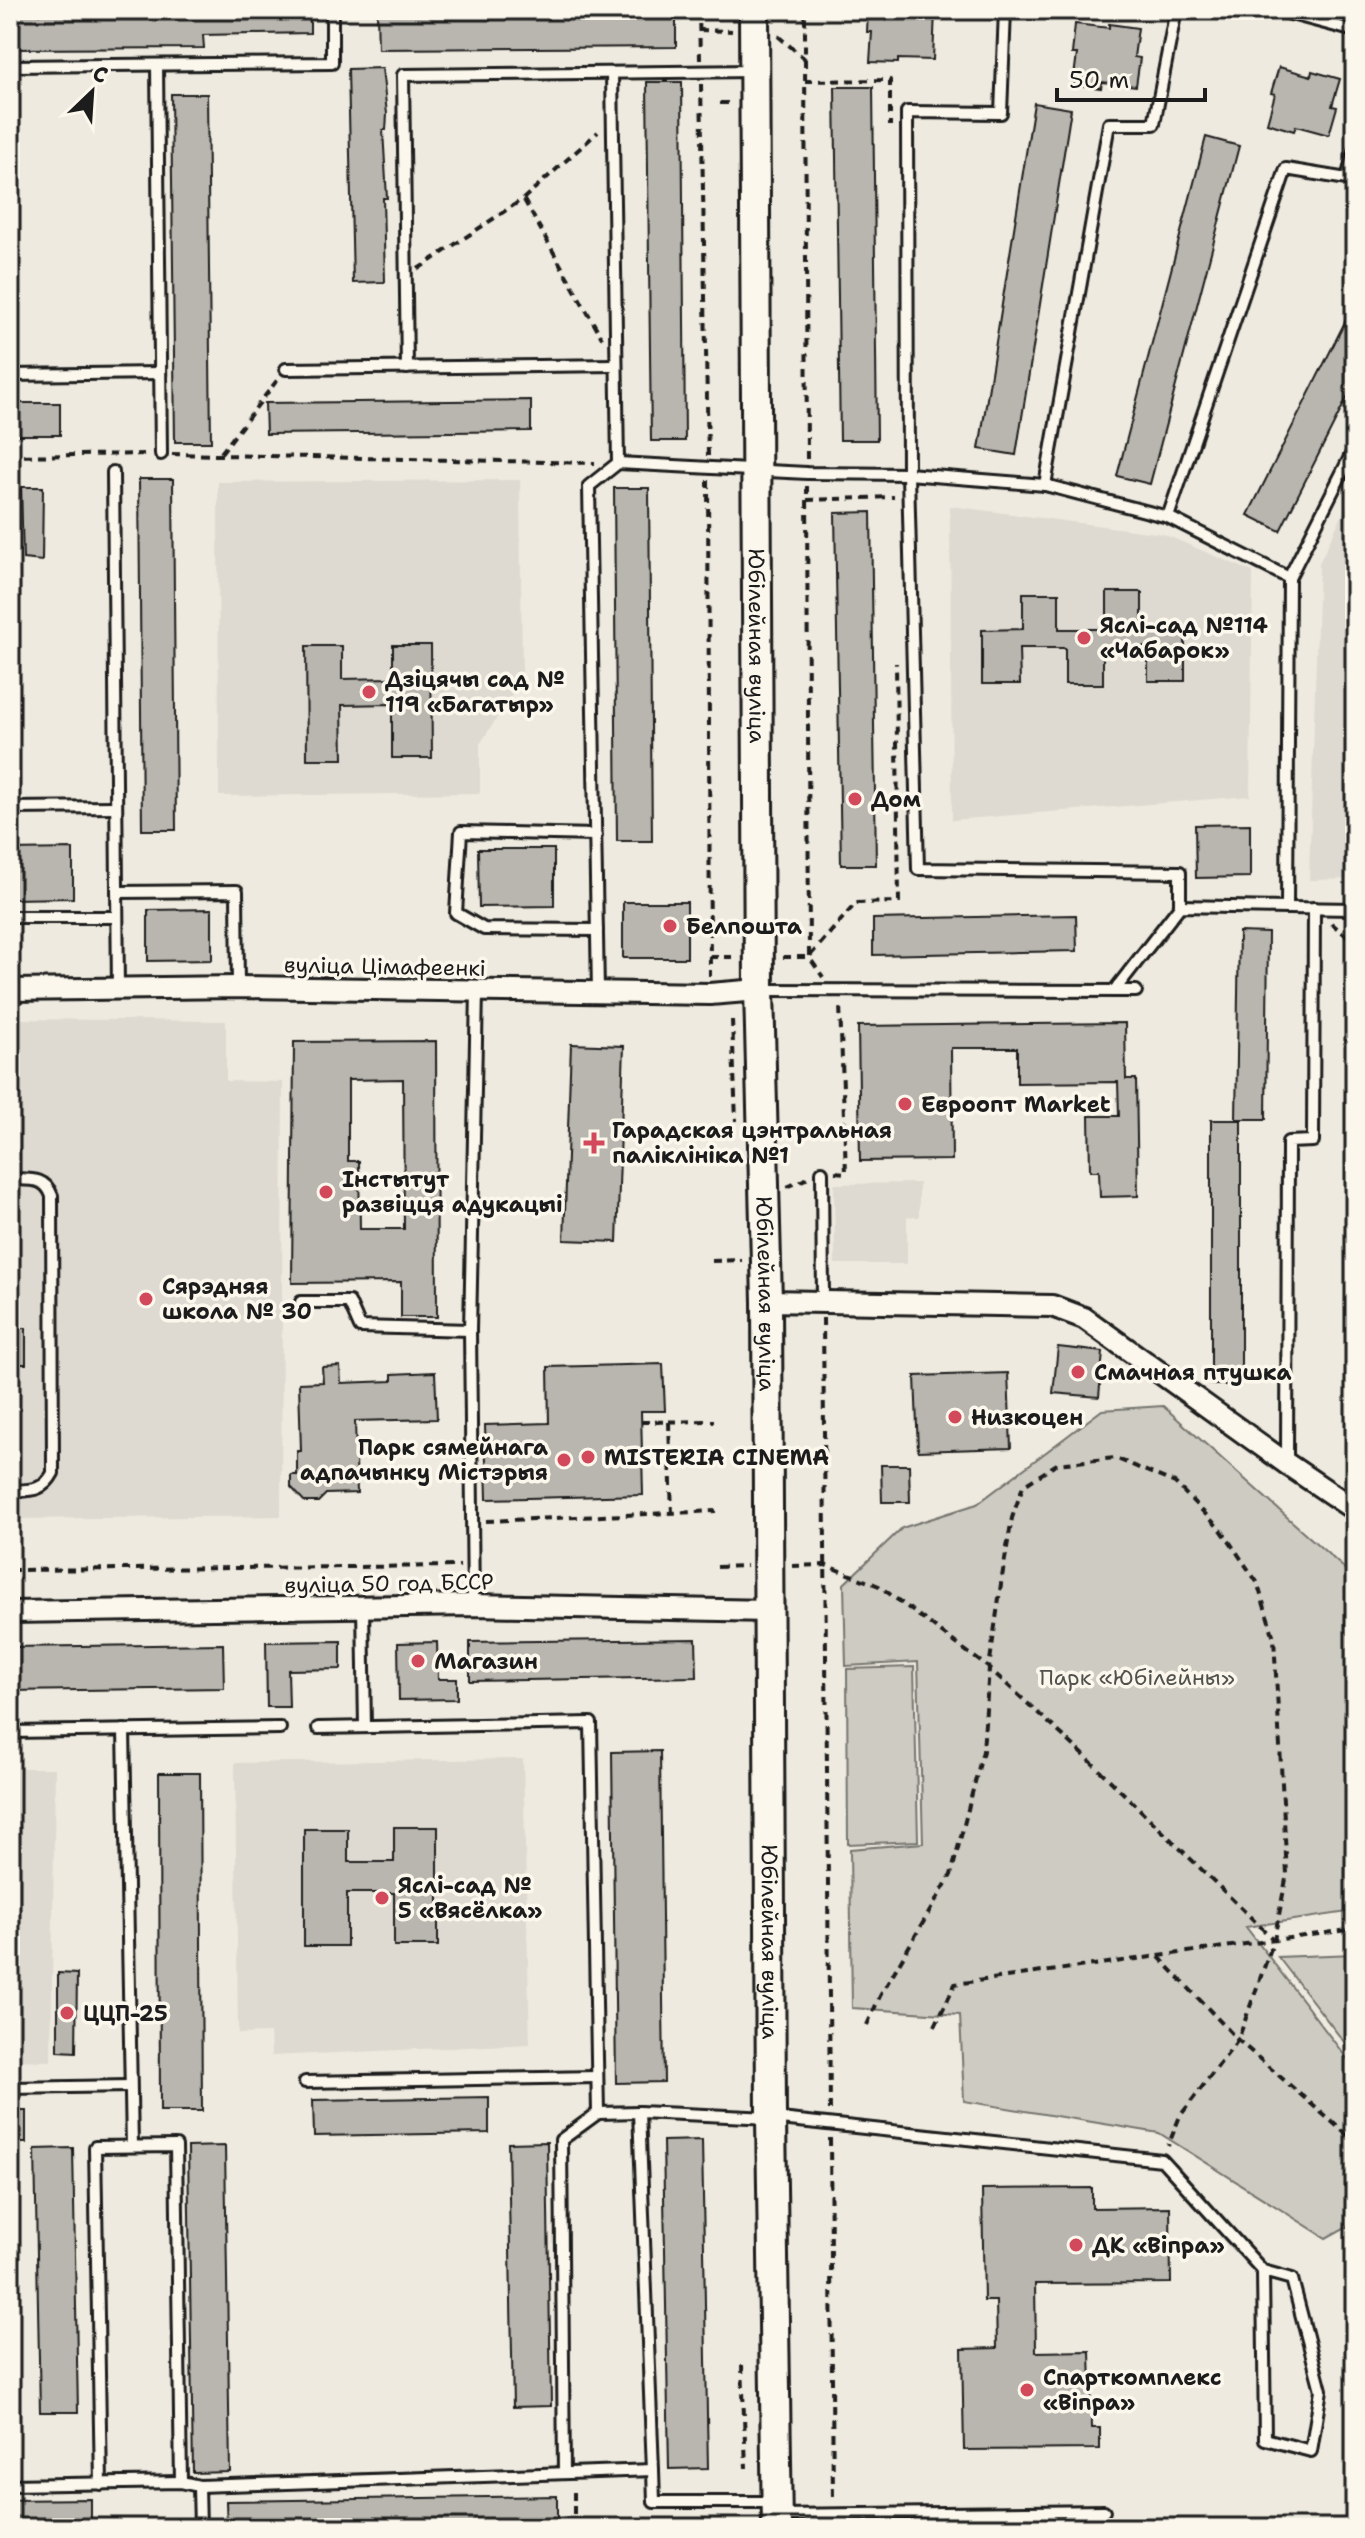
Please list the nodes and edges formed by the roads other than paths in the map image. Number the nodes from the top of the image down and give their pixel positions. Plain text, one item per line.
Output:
1 (332, 10) edge
2 (754, 10) edge
3 (1005, 10) edge
4 (1176, 10) edge
5 (1276, 10) edge
6 (1355, 31) edge
7 (157, 65) junction
8 (10, 66) edge
9 (756, 71) junction
10 (612, 73) junction
11 (1355, 148) edge
12 (616, 365) junction
13 (407, 368) junction
14 (286, 369) road end
15 (160, 373) junction
16 (10, 375) edge
17 (1355, 447) edge
18 (161, 454) road end
19 (618, 463) junction
20 (756, 471) junction
21 (113, 472) dead end
22 (908, 474) junction
23 (1045, 485) junction
24 (1168, 517) junction
25 (1289, 578) junction
26 (116, 807) junction
27 (10, 808) edge
28 (596, 835) junction
29 (117, 892) junction
30 (1180, 906) junction
31 (1287, 908) junction
32 (1314, 908) junction
33 (1355, 909) edge
34 (10, 917) edge
35 (117, 917) junction
36 (597, 930) junction
37 (238, 987) junction
38 (118, 989) junction
39 (10, 990) edge
40 (759, 990) junction
41 (598, 991) junction
42 (1114, 991) junction
43 (1136, 991) dead end
44 (477, 992) junction
45 (822, 1172) road end
46 (10, 1179) edge
47 (767, 1301) junction
48 (823, 1301) junction
49 (301, 1302) dead end
50 (470, 1330) junction
51 (1287, 1464) junction
52 (10, 1491) edge
53 (1355, 1510) edge
54 (473, 1605) junction
55 (363, 1607) junction
56 (769, 1611) junction
57 (10, 1612) edge
58 (365, 1727) junction
59 (280, 1728) dead end
60 (318, 1728) dead end
61 (124, 1730) junction
62 (10, 1732) edge
63 (597, 2077) junction
64 (305, 2082) dead end
65 (130, 2086) junction
66 (10, 2088) edge
67 (639, 2112) junction
68 (598, 2113) junction
69 (771, 2118) junction
70 (132, 2146) junction
71 (1263, 2271) junction
72 (653, 2470) junction
73 (569, 2473) junction
74 (181, 2482) junction
75 (101, 2484) junction
76 (10, 2485) edge
77 (199, 2486) junction
78 (1104, 2511) dead end
79 (777, 2515) edge
80 (200, 2528) edge

1 - 7 lane
2 - 9 main road, Юбілейная вуліца
3 - 22 lane
4 - 23 lane
5 - 6 lane
7 - 8 lane
7 - 15 lane
9 - 10 lane
9 - 20 main road, Юбілейная вуліца
10 - 12 lane
10 - 13 lane
11 - 24 lane
12 - 13 lane
12 - 19 lane
13 - 14 lane
15 - 16 lane
15 - 18 lane
17 - 25 lane
19 - 20 lane
19 - 28 lane
20 - 22 lane
20 - 40 main road, Юбілейная вуліца
21 - 26 lane
22 - 23 lane
22 - 30 lane
23 - 24 lane
24 - 25 lane
25 - 31 lane
26 - 27 lane
26 - 29 lane
28 - 36 lane
28 - 36 lane
29 - 35 lane
29 - 37 lane
30 - 31 lane
30 - 42 lane
31 - 32 lane
32 - 33 lane
32 - 51 lane
34 - 35 lane
35 - 38 lane
36 - 41 lane
37 - 38 street, вуліца Цімафеенкі
37 - 44 street, вуліца Цімафеенкі
38 - 39 street, вуліца Цімафеенкі
40 - 41 street, вуліца Цімафеенкі
40 - 42 lane
40 - 47 main road, Юбілейная вуліца
41 - 44 street, вуліца Цімафеенкі
42 - 43 lane
44 - 50 lane
45 - 48 lane
46 - 52 lane
47 - 48 street
47 - 56 main road, Юбілейная вуліца
48 - 51 street
49 - 50 lane
50 - 54 lane
51 - 53 street
54 - 55 street, вуліца 50 год БССР
54 - 56 street, вуліца 50 год БССР
55 - 57 street, вуліца 50 год БССР
55 - 58 lane
56 - 69 main road, Юбілейная вуліца
58 - 60 lane
58 - 63 lane
59 - 61 lane
61 - 62 lane
61 - 65 lane
63 - 64 lane
63 - 68 lane
65 - 66 lane
65 - 70 lane
67 - 68 lane
67 - 69 lane
67 - 72 lane
68 - 73 lane
69 - 71 lane
69 - 79 main road, Юбілейная вуліца
70 - 74 lane
70 - 75 lane
71 - 71 lane
72 - 73 lane
72 - 79 lane
73 - 77 lane
74 - 75 lane
74 - 77 lane
75 - 76 lane
77 - 80 lane
78 - 79 lane

